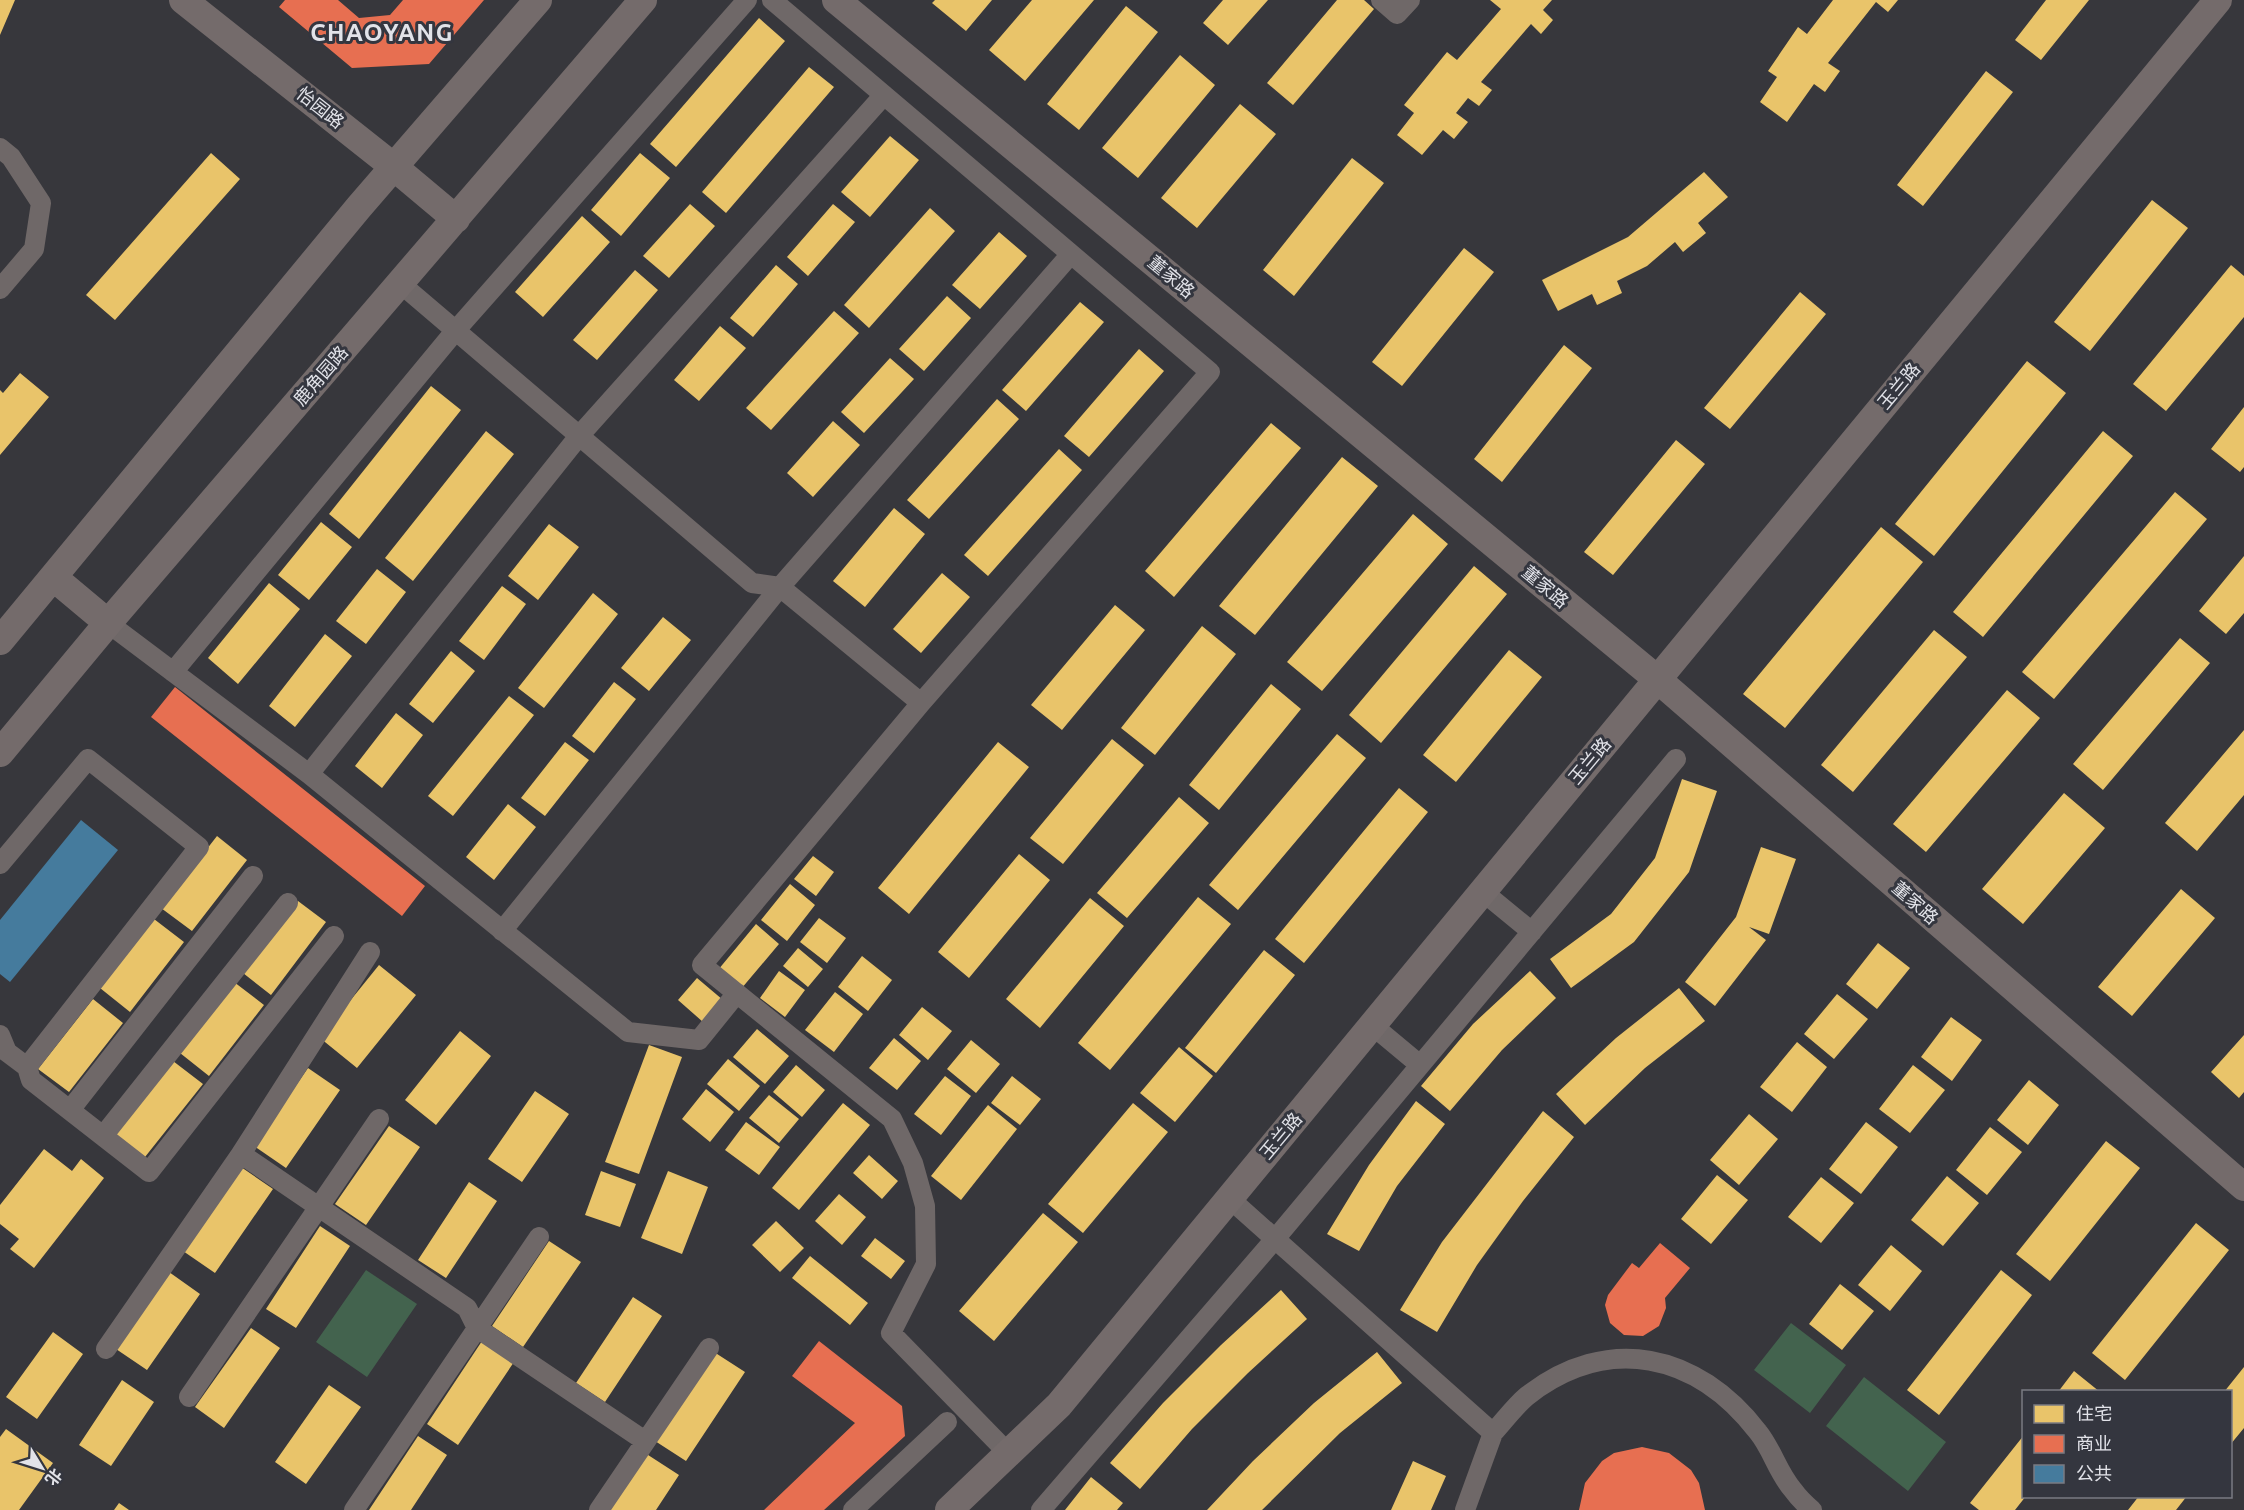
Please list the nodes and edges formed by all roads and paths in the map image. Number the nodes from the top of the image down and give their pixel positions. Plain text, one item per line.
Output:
1 (183, 0) edge
2 (538, 0) edge
3 (643, 0) edge
4 (747, 0) edge
5 (772, 0) edge
6 (836, 0) edge
7 (1381, 0) edge
8 (1410, 0) edge
9 (2218, 0) edge
10 (884, 95) junction
11 (0, 148) edge
12 (394, 167) junction
13 (456, 219) junction
14 (1071, 254) junction
15 (401, 284) junction
16 (0, 289) edge
17 (456, 330) junction
18 (579, 436) junction
19 (53, 577) junction
20 (780, 587) junction
21 (108, 622) junction
22 (0, 641) edge
23 (173, 672) junction
24 (1657, 680) junction
25 (921, 703) junction
26 (0, 753) edge
27 (1676, 759) dead end
28 (309, 774) junction
29 (0, 864) edge
30 (253, 876) dead end
31 (1482, 891) junction
32 (288, 903) dead end
33 (502, 931) junction
34 (1532, 932) junction
35 (334, 936) dead end
36 (370, 952) dead end
37 (737, 993) junction
38 (1372, 1025) junction
39 (0, 1035) edge
40 (1420, 1065) junction
41 (27, 1068) junction
42 (70, 1110) junction
43 (379, 1119) dead end
44 (103, 1136) junction
45 (241, 1154) junction
46 (2244, 1187) edge
47 (1229, 1198) junction
48 (319, 1206) junction
49 (539, 1237) dead end
50 (1275, 1239) junction
51 (477, 1328) junction
52 (709, 1348) dead end
53 (106, 1349) dead end
54 (189, 1397) dead end
55 (947, 1422) dead end
56 (1493, 1433) junction
57 (645, 1441) junction
58 (1008, 1453) junction
59 (354, 1510) edge
60 (599, 1510) edge
61 (853, 1510) edge
62 (949, 1510) edge
63 (1041, 1510) edge
64 (1465, 1510) edge
65 (1812, 1510) edge

1 - 12 street, 怡园路
2 - 12 street
3 - 13 street, 鹿角园路
4 - 17 street
5 - 10 street
6 - 24 street, 董家路
7 - 8 street
9 - 24 street, 玉兰路
10 - 14 street
10 - 18 street
11 - 16 street
12 - 13 street, 怡园路
12 - 19 street
13 - 15 street, 鹿角园路
14 - 20 street
14 - 25 street
15 - 17 street
15 - 21 street, 鹿角园路
17 - 18 street
17 - 23 street
18 - 20 street
18 - 28 street
19 - 21 street
19 - 22 street
20 - 25 street
20 - 33 street
21 - 23 street
21 - 26 street, 鹿角园路
23 - 28 street
24 - 31 street, 玉兰路
24 - 46 street, 董家路
25 - 37 street
27 - 34 street
28 - 33 street
29 - 41 street
30 - 42 street
31 - 34 street
31 - 38 street, 玉兰路
32 - 44 street
33 - 37 street
34 - 40 street
35 - 44 street
36 - 45 street
37 - 58 street
38 - 40 street
38 - 47 street, 玉兰路
39 - 41 street
40 - 50 street
41 - 42 street
42 - 44 street
43 - 48 street
45 - 48 street
45 - 53 street
47 - 50 street
47 - 58 street, 玉兰路
48 - 51 street
48 - 54 street
49 - 51 street
50 - 56 street
50 - 63 street
51 - 57 street
51 - 59 street
52 - 57 street
55 - 61 street
56 - 64 street
56 - 65 street
57 - 60 street
58 - 62 street, 玉兰路

